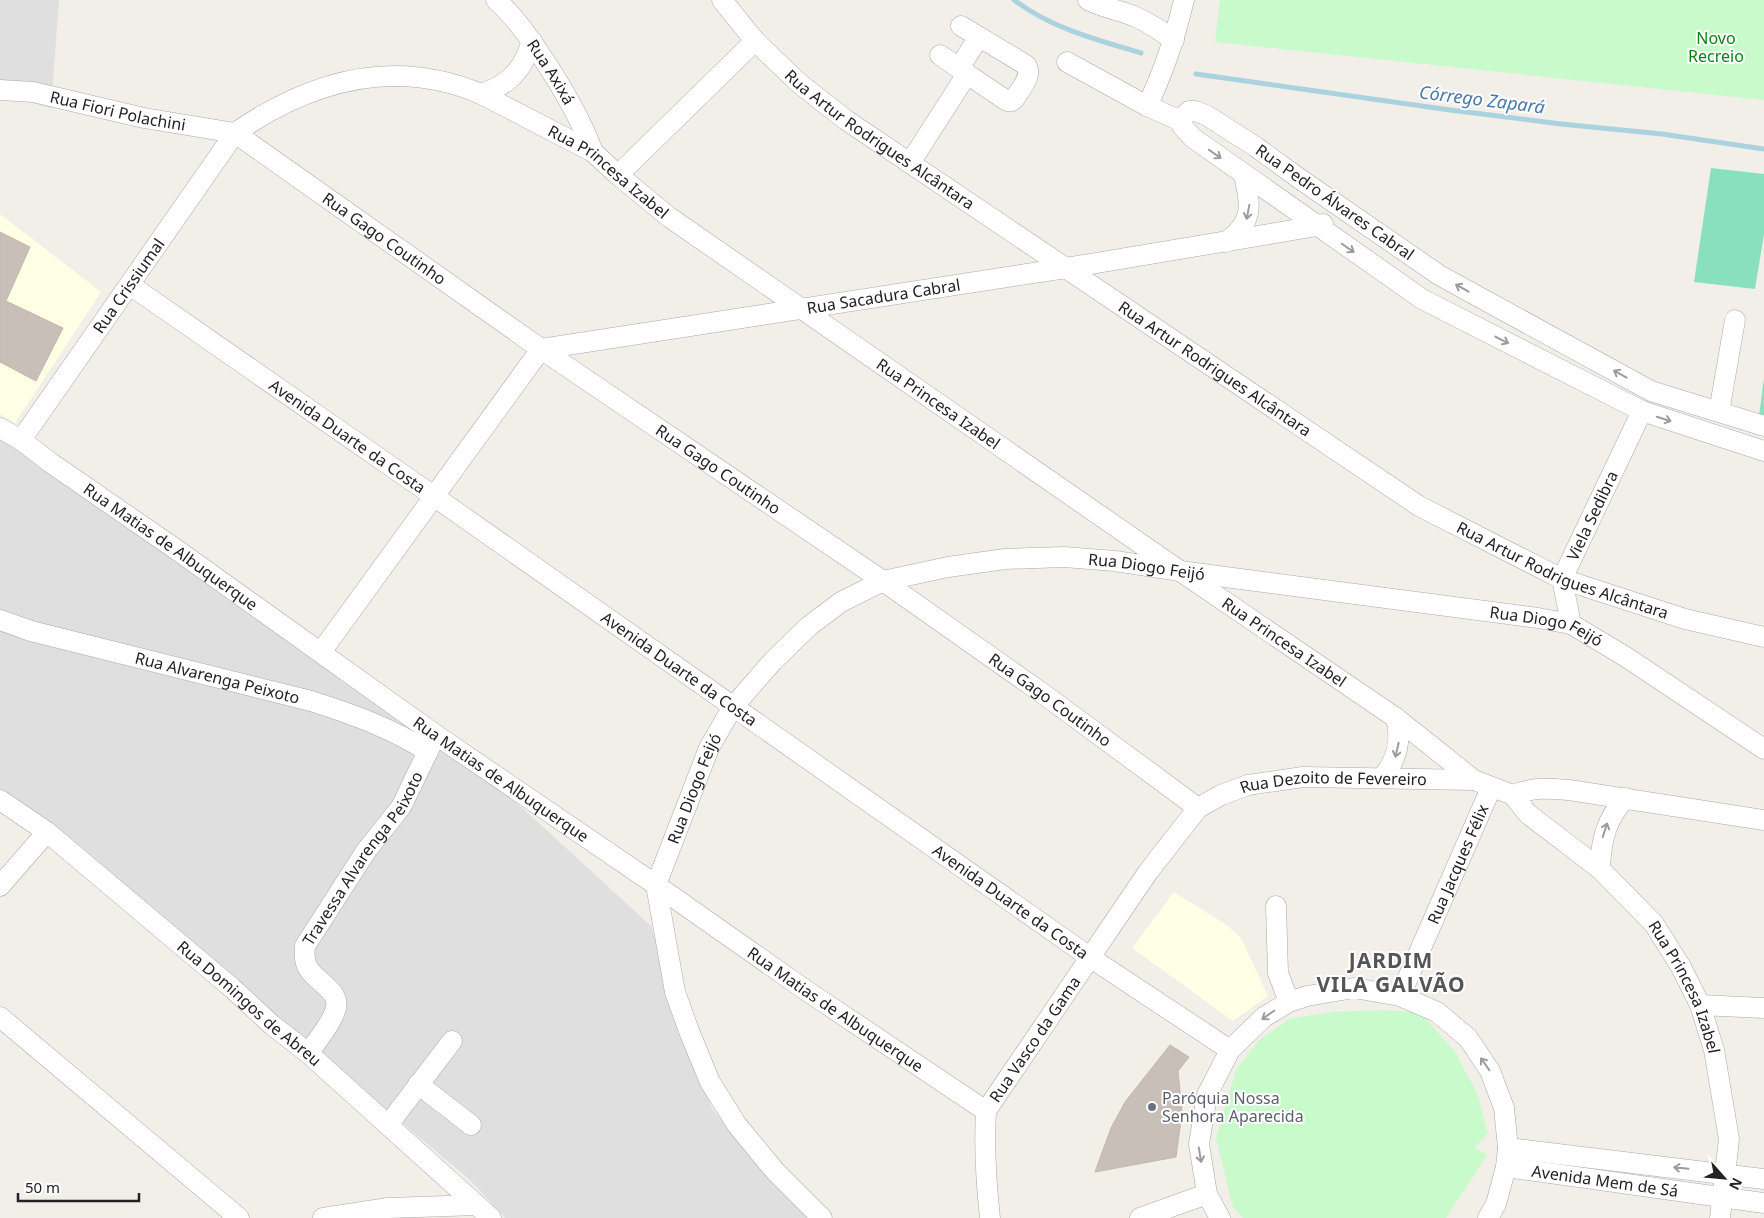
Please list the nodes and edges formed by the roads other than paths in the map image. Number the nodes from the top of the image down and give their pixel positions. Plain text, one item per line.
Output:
1 (496, 0) edge
2 (722, 0) edge
3 (1088, 0) edge
4 (1184, 0) edge
5 (961, 26) dead end
6 (979, 37) junction
7 (1174, 40) junction
8 (532, 41) junction
9 (755, 41) junction
10 (940, 55) dead end
11 (1067, 62) dead end
12 (963, 71) junction
13 (0, 90) edge
14 (481, 94) junction
15 (1147, 106) junction
16 (1182, 121) junction
17 (235, 133) junction
18 (593, 152) junction
19 (910, 163) junction
20 (1244, 174) junction
21 (618, 175) junction
22 (1348, 212) junction
23 (1317, 226) junction
24 (1226, 242) junction
25 (1066, 268) junction
26 (130, 285) junction
27 (1490, 303) junction
28 (801, 309) junction
29 (1735, 320) dead end
30 (1478, 328) junction
31 (541, 350) junction
32 (1642, 412) junction
33 (1720, 412) junction
34 (1764, 426) edge
35 (0, 428) edge
36 (21, 440) junction
37 (1764, 451) edge
38 (435, 497) junction
39 (1180, 572) junction
40 (1562, 579) junction
41 (883, 581) junction
42 (0, 620) edge
43 (1571, 624) junction
44 (1764, 637) edge
45 (321, 652) junction
46 (732, 708) junction
47 (1396, 718) junction
48 (432, 743) junction
49 (1764, 749) edge
50 (1382, 778) junction
51 (1482, 784) junction
52 (1513, 795) junction
53 (1626, 798) junction
54 (0, 800) edge
55 (1198, 808) junction
56 (1764, 820) edge
57 (47, 832) junction
58 (1600, 869) junction
59 (656, 885) junction
60 (0, 886) edge
61 (1276, 906) dead end
62 (1091, 958) junction
63 (1400, 996) junction
64 (1289, 1002) junction
65 (1700, 1005) junction
66 (1764, 1008) edge
67 (0, 1017) edge
68 (452, 1041) dead end
69 (1230, 1050) junction
70 (308, 1054) junction
71 (418, 1084) junction
72 (986, 1111) junction
73 (388, 1125) junction
74 (471, 1125) dead end
75 (1507, 1158) junction
76 (1721, 1173) junction
77 (1764, 1179) edge
78 (1207, 1194) junction
79 (1717, 1197) junction
80 (1764, 1203) edge
81 (484, 1212) edge
82 (815, 1216) edge
83 (239, 1218) edge
84 (323, 1218) edge
85 (990, 1218) edge
86 (1140, 1218) edge
87 (1220, 1218) edge
88 (1488, 1218) edge
89 (1710, 1218) edge
90 (1720, 1218) edge

1 - 8 street, Rua Axixá
2 - 9 street, Rua Artur Rodrigues Alcântara
3 - 7 street
4 - 7 street
5 - 6 street
6 - 12 street
6 - 12 street
7 - 15 street
8 - 14 street
8 - 18 street, Rua Axixá
9 - 19 street, Rua Artur Rodrigues Alcântara
9 - 21 street
10 - 12 street
11 - 15 street
12 - 19 street
13 - 17 street, Rua Fiori Polachini
14 - 17 street, Rua Princesa Izabel
14 - 18 street, Rua Princesa Izabel
15 - 16 street
16 -> 20 street, Rua Pedro Álvares Cabral
16 - 22 street, Rua Pedro Álvares Cabral
17 - 26 street, Rua Crissiumal
17 - 31 street, Rua Gago Coutinho
18 - 21 street, Rua Princesa Izabel
19 - 25 street, Rua Artur Rodrigues Alcântara
20 - 23 street, Rua Pedro Álvares Cabral
20 -> 24 street
21 - 28 street, Rua Princesa Izabel
22 - 23 street, Rua Sacadura Cabral
27 -> 22 street, Rua Pedro Álvares Cabral
23 - 24 street, Rua Sacadura Cabral
23 -> 30 street, Rua Pedro Álvares Cabral
24 - 25 street, Rua Sacadura Cabral
25 - 28 street, Rua Sacadura Cabral
25 - 40 street, Rua Artur Rodrigues Alcântara
26 - 36 street, Rua Crissiumal
26 - 38 street, Avenida Duarte da Costa
27 - 30 street
33 -> 27 street, Rua Pedro Álvares Cabral
28 - 31 street, Rua Sacadura Cabral
28 - 39 street, Rua Princesa Izabel
29 - 33 street
30 -> 32 street, Rua Pedro Álvares Cabral
31 - 38 street
31 - 41 street, Rua Gago Coutinho
32 -> 37 street, Rua Pedro Álvares Cabral
32 - 40 street, Viela Sedibra
33 - 34 street, Rua Pedro Álvares Cabral
35 - 36 street
36 - 45 street, Rua Matias de Albuquerque
38 - 45 street
38 - 46 street, Avenida Duarte da Costa
39 - 41 street, Rua Diogo Feijó
39 - 43 street, Rua Diogo Feijó
39 - 47 street, Rua Princesa Izabel
40 - 43 street, Viela Sedibra
40 - 44 street, Rua Artur Rodrigues Alcântara
41 - 46 street, Rua Diogo Feijó
41 - 55 street, Rua Gago Coutinho
42 - 48 street, Rua Alvarenga Peixoto
43 - 49 street, Rua Diogo Feijó
45 - 48 street, Rua Matias de Albuquerque
46 - 59 street, Rua Diogo Feijó
46 - 62 street, Avenida Duarte da Costa
47 -> 50 street
47 - 51 street, Rua Princesa Izabel
48 - 59 street, Rua Matias de Albuquerque
48 - 70 street, Travessa Alvarenga Peixoto
50 - 51 street, Rua Dezoito de Fevereiro
50 - 55 street, Rua Dezoito de Fevereiro
51 - 52 street, Rua Princesa Izabel
51 - 63 street, Rua Jacques Félix
52 - 53 street
52 - 58 street, Rua Princesa Izabel
53 - 56 street
58 -> 53 street
54 - 57 street, Rua Domingos de Abreu
55 - 62 street, Rua Vasco da Gama
57 - 60 street
57 - 70 street, Rua Domingos de Abreu
58 - 65 street, Rua Princesa Izabel
59 - 72 street, Rua Matias de Albuquerque
59 - 82 street
61 - 64 street
62 - 69 street, Avenida Duarte da Costa
62 - 72 street, Rua Vasco da Gama
63 - 64 street
75 -> 63 street
64 -> 69 street
65 - 66 street
65 - 76 street, Rua Princesa Izabel
67 - 83 street
68 - 71 street
69 -> 78 street
70 - 73 street, Rua Domingos de Abreu
71 - 73 street
71 - 74 street
72 - 85 street, Rua Vasco da Gama
73 - 81 street, Rua Domingos de Abreu
76 -> 75 street, Avenida Mem de Sá
75 - 79 street, Avenida Mem de Sá
75 - 88 street
76 - 77 street, Avenida Mem de Sá
76 - 79 street, Rua Princesa Izabel
78 - 86 street
78 - 87 street
79 - 80 street, Avenida Mem de Sá
79 - 89 street, Rua Princesa Izabel
79 - 90 street, Rua Princesa Izabel
81 - 84 street

